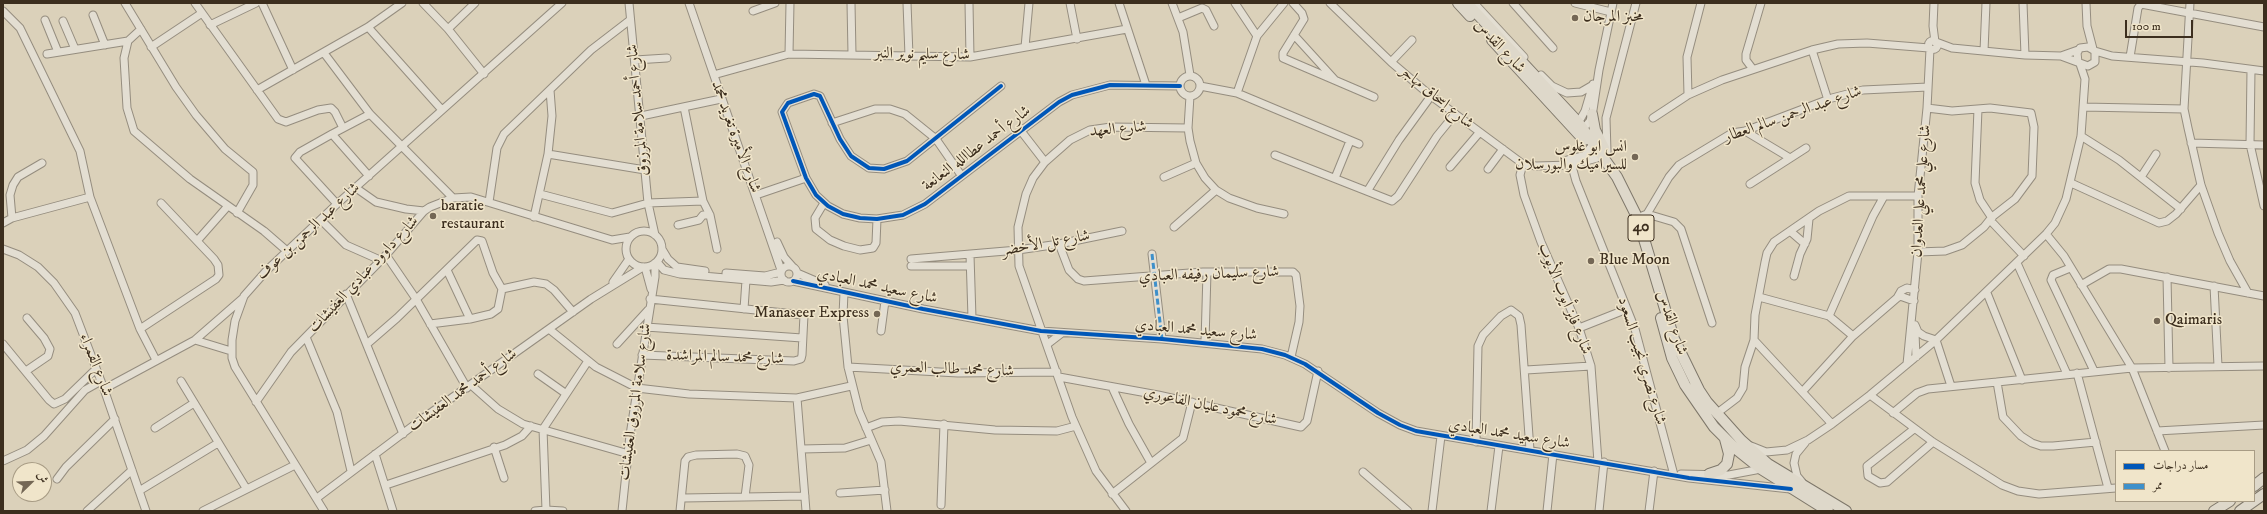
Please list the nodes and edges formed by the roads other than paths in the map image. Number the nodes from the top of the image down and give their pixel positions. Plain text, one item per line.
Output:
1 (125, 3) edge
2 (195, 3) edge
3 (256, 3) edge
4 (262, 3) edge
5 (402, 3) edge
6 (422, 3) edge
7 (475, 3) edge
8 (562, 3) edge
9 (629, 3) edge
10 (688, 3) edge
11 (693, 3) edge
12 (775, 3) edge
13 (790, 3) edge
14 (851, 3) edge
15 (907, 3) edge
16 (969, 3) edge
17 (1030, 3) edge
18 (1070, 3) edge
19 (1119, 3) edge
20 (1172, 3) edge
21 (1235, 3) edge
22 (1284, 3) edge
23 (1293, 3) edge
24 (1330, 3) edge
25 (1458, 3) edge
26 (1467, 3) edge
27 (1474, 3) edge
28 (1513, 3) edge
29 (1575, 3) edge
30 (1613, 3) edge
31 (1636, 3) edge
32 (1701, 3) edge
33 (1760, 3) edge
34 (1934, 3) edge
35 (1986, 3) edge
36 (2023, 3) edge
37 (2190, 3) edge
38 (2084, 4) edge
39 (556, 5) edge
40 (753, 11) dead end
41 (3, 12) edge
42 (1611, 12) junction
43 (202, 13) junction
44 (93, 14) dead end
45 (2189, 14) junction
46 (1178, 18) junction
47 (45, 20) dead end
48 (630, 20) junction
49 (63, 21) dead end
50 (210, 25) junction
51 (1214, 26) dead end
52 (2087, 26) junction
53 (368, 27) junction
54 (2264, 27) edge
55 (141, 29) junction
56 (1127, 29) junction
57 (448, 30) junction
58 (1294, 35) junction
59 (1258, 36) junction
60 (1077, 39) junction
61 (1412, 40) dead end
62 (128, 41) junction
63 (105, 45) junction
64 (1932, 46) junction
65 (151, 47) junction
66 (1025, 48) junction
67 (1553, 48) dead end
68 (75, 49) junction
69 (2079, 49) junction
70 (1812, 50) junction
71 (2094, 50) junction
72 (1984, 51) junction
73 (58, 52) junction
74 (324, 53) junction
75 (47, 54) dead end
76 (789, 54) junction
77 (852, 54) junction
78 (2025, 55) junction
79 (909, 56) junction
80 (2061, 56) junction
81 (2112, 56) junction
82 (970, 57) junction
83 (2130, 57) junction
84 (667, 58) dead end
85 (635, 60) junction
86 (1392, 62) junction
87 (2186, 62) junction
88 (2079, 63) junction
89 (2093, 64) junction
90 (1752, 68) junction
91 (293, 70) junction
92 (1599, 70) junction
93 (2251, 70) junction
94 (2264, 72) edge
95 (484, 74) junction
96 (717, 74) junction
97 (1190, 75) junction
98 (2085, 79) junction
99 (1337, 82) junction
100 (1592, 84) junction
101 (1146, 85) junction
102 (1001, 86) dead end
103 (1180, 86) junction
104 (1200, 86) junction
105 (1928, 87) junction
106 (257, 90) junction
107 (550, 90) junction
108 (1237, 93) junction
109 (1688, 95) junction
110 (1190, 96) junction
111 (1431, 96) junction
112 (1374, 97) dead end
113 (721, 99) junction
114 (1828, 100) junction
115 (684, 107) junction
116 (2083, 107) junction
117 (1927, 108) junction
118 (1978, 109) junction
119 (2184, 109) junction
120 (442, 110) junction
121 (370, 114) junction
122 (1455, 114) junction
123 (1592, 114) junction
124 (641, 116) junction
125 (1653, 118) dead end
126 (832, 123) junction
127 (343, 128) junction
128 (1188, 128) junction
129 (1578, 128) junction
130 (1021, 131) junction
131 (1745, 131) junction
132 (1480, 133) junction
133 (332, 134) junction
134 (2081, 136) junction
135 (936, 139) junction
136 (1350, 141) junction
137 (2191, 142) junction
138 (1359, 144) dead end
139 (2250, 144) junction
140 (2264, 145) edge
141 (402, 146) junction
142 (1590, 148) junction
143 (1806, 148) dead end
144 (1503, 149) junction
145 (1607, 152) junction
146 (548, 154) junction
147 (2156, 154) dead end
148 (1276, 155) dead end
149 (1597, 158) junction
150 (1790, 158) junction
151 (1045, 162) junction
152 (1570, 162) junction
153 (42, 163) dead end
154 (1196, 163) junction
155 (1523, 164) junction
156 (1450, 167) dead end
157 (1488, 169) dead end
158 (644, 170) junction
159 (961, 175) junction
160 (369, 176) junction
161 (1164, 177) dead end
162 (2141, 177) junction
163 (806, 178) junction
164 (1335, 178) junction
165 (2071, 183) junction
166 (1750, 184) dead end
167 (2201, 185) junction
168 (356, 188) junction
169 (1216, 190) junction
170 (1368, 190) junction
171 (540, 194) junction
172 (760, 196) junction
173 (1918, 196) junction
174 (90, 197) junction
175 (453, 198) junction
176 (1883, 198) junction
177 (703, 201) junction
178 (489, 202) junction
179 (160, 203) dead end
180 (648, 203) junction
181 (824, 203) junction
182 (337, 204) junction
183 (2264, 206) edge
184 (227, 207) junction
185 (2181, 209) junction
186 (424, 211) junction
187 (237, 213) junction
188 (1284, 214) dead end
189 (710, 215) junction
190 (1645, 215) junction
191 (534, 217) junction
192 (12, 218) junction
193 (650, 218) junction
194 (877, 219) junction
195 (1809, 219) junction
196 (1991, 219) junction
197 (321, 220) junction
198 (3, 223) edge
199 (678, 225) dead end
200 (1174, 227) dead end
201 (1122, 230) dead end
202 (1790, 231) junction
203 (642, 232) junction
204 (2046, 234) junction
205 (655, 235) junction
206 (630, 237) junction
207 (612, 240) junction
208 (198, 241) junction
209 (1060, 244) junction
210 (1805, 244) junction
211 (3, 249) edge
212 (662, 249) junction
213 (717, 249) dead end
214 (1018, 250) junction
215 (287, 251) junction
216 (1918, 252) junction
217 (1152, 254) dead end
218 (970, 255) junction
219 (627, 256) junction
220 (2024, 256) junction
221 (383, 258) junction
222 (656, 262) junction
223 (2017, 262) junction
224 (792, 266) junction
225 (970, 266) junction
226 (644, 267) junction
227 (2070, 268) junction
228 (446, 270) junction
229 (781, 271) junction
230 (1207, 272) junction
231 (797, 273) junction
232 (1154, 276) junction
233 (1794, 276) dead end
234 (2167, 277) junction
235 (746, 280) junction
236 (784, 280) junction
237 (793, 281) junction
238 (2081, 285) junction
239 (610, 286) junction
240 (2214, 286) junction
241 (502, 289) junction
242 (835, 290) junction
243 (1915, 290) junction
244 (844, 292) junction
245 (1987, 293) junction
246 (2248, 293) junction
247 (346, 294) junction
248 (244, 296) junction
249 (651, 296) junction
250 (2264, 296) edge
251 (1759, 297) junction
252 (1897, 298) junction
253 (416, 299) junction
254 (885, 301) junction
255 (1914, 301) junction
256 (744, 309) junction
257 (1627, 309) junction
258 (648, 310) junction
259 (573, 312) junction
260 (1830, 316) junction
261 (1913, 316) junction
262 (27, 318) dead end
263 (972, 318) junction
264 (470, 319) junction
265 (1712, 323) dead end
266 (430, 324) junction
267 (1914, 325) junction
268 (646, 328) junction
269 (1579, 328) junction
270 (140, 329) junction
271 (549, 329) junction
272 (881, 331) dead end
273 (1045, 331) junction
274 (1062, 333) junction
275 (1853, 336) junction
276 (306, 337) junction
277 (802, 338) junction
278 (1162, 339) junction
279 (1674, 339) junction
280 (194, 340) junction
281 (1754, 340) junction
282 (1936, 340) junction
283 (1205, 342) junction
284 (3, 344) edge
285 (367, 344) junction
286 (618, 344) dead end
287 (1048, 345) junction
288 (232, 350) junction
289 (642, 355) junction
290 (1291, 357) junction
291 (1916, 357) junction
292 (156, 360) junction
293 (588, 361) junction
294 (1907, 364) junction
295 (1591, 366) junction
296 (2218, 366) junction
297 (2264, 366) edge
298 (848, 367) junction
299 (2132, 368) junction
300 (2169, 368) junction
301 (96, 369) junction
302 (1526, 370) junction
303 (26, 371) junction
304 (1318, 371) junction
305 (2094, 371) junction
306 (2078, 373) junction
307 (538, 374) dead end
308 (2066, 374) junction
309 (1058, 375) junction
310 (1694, 380) junction
311 (2022, 380) junction
312 (101, 381) junction
313 (180, 381) dead end
314 (1997, 382) junction
315 (1685, 385) junction
316 (469, 386) junction
317 (851, 386) junction
318 (1951, 386) junction
319 (1112, 387) junction
320 (637, 388) junction
321 (104, 389) junction
322 (1803, 391) junction
323 (565, 393) junction
324 (1870, 395) junction
325 (797, 398) junction
326 (256, 402) junction
327 (1192, 402) junction
328 (194, 403) junction
329 (1893, 413) junction
330 (1716, 414) junction
331 (115, 418) junction
332 (944, 424) junction
333 (1832, 424) junction
334 (2264, 425) edge
335 (531, 426) junction
336 (1076, 426) junction
337 (155, 428) dead end
338 (866, 428) junction
339 (544, 429) junction
340 (1914, 429) junction
341 (2157, 430) junction
342 (403, 434) junction
343 (1441, 436) junction
344 (1725, 439) junction
345 (871, 440) junction
346 (1741, 440) junction
347 (1808, 440) junction
348 (1476, 442) junction
349 (1933, 442) junction
350 (2096, 442) junction
351 (218, 443) junction
352 (1499, 446) junction
353 (494, 447) junction
354 (802, 449) junction
355 (1530, 450) junction
356 (2165, 450) edge
357 (375, 454) junction
358 (628, 454) junction
359 (1553, 454) junction
360 (3, 461) edge
361 (1601, 462) junction
362 (1151, 463) junction
363 (295, 465) junction
364 (1765, 467) junction
365 (132, 470) junction
366 (351, 471) junction
367 (1654, 471) junction
368 (1363, 472) dead end
369 (1709, 474) junction
370 (1676, 475) junction
371 (504, 478) dead end
372 (2264, 478) edge
373 (57, 479) dead end
374 (386, 485) junction
375 (2255, 485) edge
376 (246, 488) junction
377 (2108, 488) junction
378 (2115, 488) edge
379 (1791, 489) junction
380 (885, 490) junction
381 (1809, 490) junction
382 (139, 491) junction
383 (840, 493) dead end
384 (1112, 494) junction
385 (2264, 494) edge
386 (805, 496) junction
387 (745, 497) junction
388 (317, 498) junction
389 (683, 498) junction
390 (2255, 500) edge
391 (2228, 502) edge
392 (2253, 502) edge
393 (941, 505) dead end
394 (546, 510) junction
395 (87, 511) edge
396 (146, 511) edge
397 (203, 511) edge
398 (324, 511) edge
399 (393, 511) edge
400 (535, 511) edge
401 (563, 511) edge
402 (622, 511) edge
403 (680, 511) edge
404 (806, 511) edge
405 (887, 511) edge
406 (1126, 511) edge
407 (1408, 511) edge
408 (1432, 511) edge
409 (1491, 511) edge
410 (1546, 511) edge
411 (1599, 511) edge
412 (1649, 511) edge
413 (1828, 511) edge
414 (1846, 511) edge
415 (2214, 511) edge
416 (2240, 511) edge

1 - 55 street
2 - 43 street
3 - 50 street
4 - 91 street
5 - 53 street
6 - 57 street
7 - 57 street
8 - 39 street, شارع عبد الرحمن بن عوف
9 - 48 street, شارع أحمد سلامة المرزوق
10 - 113 street, شارع الأميرة تغريد محمد
11 - 96 street, شارع الأميرة تغريد محمد
12 - 40 street
13 - 76 street
14 - 77 street
15 - 79 street
16 - 82 street
17 - 66 street
18 - 60 street
19 - 56 street
20 - 46 street
21 - 59 street
22 - 59 street
23 - 58 street
24 - 86 street, شارع إسحاق مهاجر
25 - 129 highway, شارع القدس / 40
26 - 129 highway, شارع القدس / 40
27 - 100 street
28 - 67 street
29 - 42 street
30 - 42 street
31 - 145 street
32 - 109 street
33 - 90 street
34 - 64 street, شارع علي محمد علي العدوان
35 - 72 street
36 - 78 street
37 - 45 street
38 - 52 street
39 - 95 street, شارع عبد الرحمن بن عوف
41 - 174 street
42 - 92 street
43 - 50 street
43 - 65 street
44 - 63 street
45 - 54 street
45 - 83 street
45 - 87 street
46 - 51 street
46 - 97 street
47 - 73 street
48 - 85 street, شارع أحمد سلامة المرزوق
48 - 107 street
49 - 68 street
50 - 106 street
52 - 69 street
52 - 71 street
53 - 74 street
53 - 120 street
55 - 62 street
55 - 65 street
56 - 60 street, شارع سليم نوير النبر
56 - 101 street
57 - 95 street
58 - 99 street
58 - 99 street
59 - 108 street
60 - 66 street, شارع سليم نوير النبر
61 - 86 street
62 - 63 street
62 - 184 street
63 - 68 street
64 - 70 street
64 - 72 street
64 - 105 street, شارع علي محمد علي العدوان
65 - 187 street
66 - 82 street, شارع سليم نوير النبر
68 - 73 street
69 - 71 street
69 - 80 street
69 - 88 street
70 - 90 street
70 - 114 street
71 - 81 street
71 - 89 street
72 - 78 street
73 - 75 street
74 - 91 street
74 - 121 street
76 - 77 street, شارع سليم نوير النبر
76 - 96 street, شارع سليم نوير النبر
77 - 79 street, شارع سليم نوير النبر
78 - 80 street
79 - 82 street, شارع سليم نوير النبر
80 - 88 street
81 - 83 street
81 - 89 street
83 - 87 street
84 - 85 street
85 - 124 street, شارع أحمد سلامة المرزوق
86 - 111 street, شارع إسحاق مهاجر
87 - 93 street
87 - 119 street
88 - 89 street
88 - 98 street
89 - 98 street
90 - 109 street
91 - 106 street
92 - 100 street
92 - 123 street
93 - 94 street
93 - 139 street
95 - 120 street, شارع عبد الرحمن بن عوف
96 - 172 street, شارع الأميرة تغريد محمد
97 - 103 street
97 - 104 street
98 - 116 street
99 - 112 street
100 - 129 street
101 - 103 street, شارع أحمد عطاالله النعانعة
101 - 130 street, شارع أحمد عطاالله النعانعة
102 - 135 street, شارع أحمد عطاالله النعانعة
103 - 110 street
104 - 108 street
104 - 110 street
105 - 114 street, شارع عبد الرحمن سالم العطار
105 - 117 street, شارع علي محمد علي العدوان
106 - 127 street
107 - 146 street
107 - 178 street
108 - 136 street
109 - 125 street
110 - 128 street
111 - 122 street, شارع إسحاق مهاجر
111 - 170 street
113 - 115 street
113 - 229 street, شارع الأميرة تغريد محمد
114 - 131 street, شارع عبد الرحمن سالم العطار
115 - 124 street
115 - 177 street
116 - 119 street
116 - 134 street
117 - 118 street
117 - 173 street, شارع علي محمد علي العدوان
118 - 196 street
118 - 196 street
119 - 137 street
120 - 141 street, شارع عبد الرحمن بن عوف
121 - 127 street
121 - 141 street
122 - 132 street, شارع إسحاق مهاجر
122 - 170 street
123 - 129 street
123 - 145 highway
124 - 158 street, شارع أحمد سلامة المرزوق
126 - 135 street
126 - 135 street, شارع أحمد عطاالله النعانعة
126 - 163 street, شارع أحمد عطاالله النعانعة
127 - 133 street
128 - 151 street, شارع العهد
128 - 154 street
129 - 142 highway, شارع القدس / 40
129 - 279 highway, شارع القدس / 40
130 - 151 street
130 - 159 street, شارع أحمد عطاالله النعانعة
131 - 150 street
131 - 190 street, شارع عبد الرحمن سالم العطار
132 - 144 street, شارع إسحاق مهاجر
132 - 156 street
133 - 160 street
133 - 182 street
134 - 162 street
134 - 165 street
135 - 159 street
136 - 138 street
136 - 164 street
137 - 139 street
137 - 167 street
139 - 140 street
139 - 183 street
141 - 160 street, شارع عبد الرحمن بن عوف
141 - 175 street
142 - 149 highway, شارع القدس / 40
142 - 152 street
143 - 150 street
144 - 155 street, شارع إسحاق مهاجر
144 - 157 street
145 - 190 highway
146 - 158 street
146 - 171 street
147 - 162 street
148 - 164 street
149 - 152 street
149 - 315 highway, شارع القدس / 40
150 - 166 street
151 - 214 street, شارع العهد
152 - 155 street
152 - 257 street, شارع نصري نجيب السعود
153 - 192 street
154 - 161 street
154 - 169 street
155 - 269 street, شارع فايز أيوب الأيوب
158 - 180 street, شارع أحمد سلامة المرزوق
159 - 194 street, شارع أحمد عطاالله النعانعة
160 - 168 street, شارع عبد الرحمن بن عوف
162 - 185 street
163 - 172 street
163 - 181 street, شارع أحمد عطاالله النعانعة
164 - 170 street
165 - 185 street
165 - 204 street
167 - 185 street
167 - 246 street
168 - 182 street, شارع عبد الرحمن بن عوف
168 - 186 street
169 - 188 street
169 - 200 street
171 - 180 street
171 - 191 street
172 - 224 street, شارع الأميرة تغريد محمد
173 - 176 street
173 - 216 street, شارع علي محمد علي العدوان
174 - 192 street
174 - 270 street
175 - 178 street, شارع داوود عبادي العفيشات
175 - 186 street, شارع داوود عبادي العفيشات
176 - 195 street
176 - 260 street
177 - 180 street
177 - 189 street
178 - 191 street, شارع داوود عبادي العفيشات
179 - 208 street
180 - 193 street, شارع أحمد سلامة المرزوق
181 - 194 street, شارع أحمد عطاالله النعانعة
181 - 194 street
182 - 197 street, شارع عبد الرحمن بن عوف
184 - 187 street
184 - 208 street
186 - 221 street, شارع داوود عبادي العفيشات
187 - 215 street
189 - 199 street
189 - 213 street
190 - 265 street
190 - 279 highway
191 - 207 street, شارع داوود عبادي العفيشات
192 - 198 street
193 - 203 street
193 - 205 street, شارع أحمد سلامة المرزوق
195 - 202 street
195 - 210 street
196 - 216 street
196 - 220 street
197 - 215 street, شارع عبد الرحمن بن عوف
197 - 221 street
201 - 209 street, شارع تل الأخضر
202 - 210 street
202 - 251 street
203 - 205 street
203 - 206 street
204 - 220 street
204 - 227 street
205 - 212 street
206 - 207 street, شارع داوود عبادي العفيشات
206 - 219 street
207 - 219 street, شارع داوود عبادي العفيشات
208 - 270 street
209 - 214 street, شارع تل الأخضر
209 - 232 street, شارع سليمان رفيفه العبادي
210 - 233 street
211 - 301 street, شارع القمراء
212 - 222 street
212 - 229 street
214 - 218 street, شارع تل الأخضر
214 - 273 street, شارع العهد
215 - 248 street, شارع عبد الرحمن بن عوف
216 - 243 street, شارع علي محمد علي العدوان
217 - 232 street
218 - 225 street
218 - 225 street, شارع تل الأخضر
219 - 226 street
219 - 239 street, شارع أحمد محمد العفيشات
220 - 223 street
221 - 247 street, شارع داوود عبادي العفيشات
221 - 253 street
222 - 226 street
222 - 235 street
222 - 249 street, شارع سلامة المرزوق العفيشات
223 - 245 street
223 - 308 street
224 - 229 street
224 - 231 street
225 - 263 street
226 - 239 street, شارع أحمد محمد العفيشات
226 - 249 street, شارع سلامة المرزوق العفيشات
227 - 238 street
227 - 305 street
228 - 241 street
228 - 253 street
228 - 264 street
229 - 236 street
230 - 232 street, شارع سليمان رفيفه العبادي
230 - 283 street
230 - 290 street, شارع سليمان رفيفه العبادي
231 - 237 street
231 - 242 street, شارع سعيد محمد العبادي
232 - 278 street
234 - 238 street
234 - 240 street
234 - 300 street
235 - 236 street
235 - 256 street
236 - 237 street
237 - 242 street, شارع سعيد محمد العبادي
238 - 299 street
239 - 259 street, شارع أحمد محمد العفيشات
240 - 246 street
240 - 296 street
241 - 259 street
241 - 264 street
242 - 244 street, شارع سعيد محمد العبادي
243 - 252 street
243 - 255 street, شارع علي محمد علي العدوان
244 - 254 street, شارع سعيد محمد العبادي
244 - 298 street
245 - 282 street
245 - 311 street
246 - 250 street
247 - 276 street, شارع داوود عبادي العفيشات
247 - 285 street
248 - 280 street
248 - 288 street, شارع عبد الرحمن بن عوف
249 - 256 street, شارع محمد سالم المراشدة
249 - 258 street, شارع سلامة المرزوق العفيشات
251 - 260 street
251 - 281 street
252 - 255 street
252 - 275 street
253 - 266 street
253 - 285 street
254 - 263 street, شارع سعيد محمد العبادي
254 - 272 street
255 - 261 street, شارع علي محمد علي العدوان
256 - 277 street, شارع محمد سالم المراشدة
257 - 269 street
257 - 370 street, شارع نصري نجيب السعود
258 - 268 street, شارع سلامة المرزوق العفيشات
258 - 286 street
259 - 271 street, شارع أحمد محمد العفيشات
260 - 275 street
261 - 267 street, شارع علي محمد علي العدوان
261 - 294 street, شارع علي محمد علي العدوان
262 - 303 street
263 - 273 street, شارع سعيد محمد العبادي
264 - 266 street
266 - 316 street
267 - 282 street
267 - 291 street, شارع علي محمد علي العدوان
268 - 277 street
268 - 289 street, شارع سلامة المرزوق العفيشات
269 - 295 street, شارع فايز أيوب الأيوب
270 - 292 street
271 - 293 street
271 - 316 street, شارع أحمد محمد العفيشات
273 - 274 street, شارع سعيد محمد العبادي
273 - 287 street, شارع العهد
274 - 278 street, شارع سعيد محمد العبادي
274 - 287 street
275 - 322 street
276 - 326 street, شارع داوود عبادي العفيشات
276 - 366 street
277 - 289 street, شارع محمد سالم المراشدة
278 - 283 street, شارع سعيد محمد العبادي
279 - 310 highway, شارع القدس / 40
280 - 288 street
280 - 292 street
281 - 322 street
281 - 330 street
282 - 291 street
282 - 318 street
283 - 290 street, شارع سعيد محمد العبادي
284 - 303 street
285 - 342 street
287 - 309 street, شارع العهد
288 - 326 street, شارع عبد الرحمن بن عوف
289 - 320 street, شارع سلامة المرزوق العفيشات
290 - 304 street, شارع سعيد محمد العبادي
291 - 294 street
292 - 321 street
293 - 320 street
293 - 323 street
294 - 324 street
295 - 302 street
295 - 361 street, شارع فايز أيوب الأيوب
296 - 297 street
296 - 300 street
298 - 309 street, شارع محمد طالب العمري
298 - 317 street
299 - 300 street
299 - 305 street
299 - 341 street
301 - 303 street
301 - 312 street, شارع القمراء
302 - 348 street
302 - 355 street
304 - 327 street, شارع محمود عليان الفاعوري
304 - 343 street, شارع سعيد محمد العبادي
305 - 306 street
306 - 308 street
306 - 350 street
307 - 323 street
308 - 311 street
309 - 319 street, شارع محمود عليان الفاعوري
309 - 336 street, شارع العهد
310 - 315 highway
310 - 330 highway, شارع القدس / 40
311 - 314 street
312 - 321 street, شارع القمراء
312 - 360 street
313 - 328 street
314 - 318 street
314 - 350 street
315 - 344 highway, شارع القدس / 40
316 - 335 street
316 - 342 street, شارع أحمد محمد العفيشات
317 - 325 street
317 - 338 street
318 - 329 street
319 - 327 street, شارع محمود عليان الفاعوري
319 - 362 street
320 - 325 street
320 - 358 street, شارع سلامة المرزوق العفيشات
321 - 331 street, شارع القمراء
322 - 333 street
323 - 339 street
324 - 329 street
324 - 333 street
325 - 354 street
326 - 363 street, شارع عبد الرحمن بن عوف
327 - 362 street
328 - 337 street
328 - 351 street
329 - 340 street
330 - 346 highway, شارع القدس / 40
331 - 365 street, شارع القمراء
331 - 373 street
332 - 336 street
332 - 338 street
332 - 393 street
333 - 347 street
334 - 341 street
335 - 339 street
335 - 353 street
336 - 384 street, شارع العهد
338 - 345 street
339 - 358 street
339 - 394 street
340 - 349 street
340 - 349 street
341 - 356 street
342 - 357 street, شارع أحمد محمد العفيشات
343 - 348 street, شارع سعيد محمد العبادي
343 - 408 street
344 - 364 highway, شارع القدس / 40
344 - 369 highway
345 - 354 street
345 - 380 street
346 - 347 street
346 - 364 highway, شارع القدس / 40
347 - 381 street
348 - 352 street, شارع سعيد محمد العبادي
349 - 377 street
350 - 377 street
351 - 376 street
351 - 382 street
352 - 355 street, شارع سعيد محمد العبادي
352 - 409 street
353 - 371 street
353 - 374 street
354 - 386 street
355 - 359 street, شارع سعيد محمد العبادي
357 - 366 street, شارع أحمد محمد العفيشات
357 - 374 street
358 - 402 street, شارع سلامة المرزوق العفيشات
359 - 361 street, شارع سعيد محمد العبادي
359 - 410 street
361 - 367 street, شارع سعيد محمد العبادي
361 - 411 street, شارع فايز أيوب الأيوب
362 - 384 street
363 - 376 street
363 - 388 street, شارع عبد الرحمن بن عوف
364 - 369 street, شارع سعيد محمد العبادي
364 - 379 highway, شارع القدس / 40
364 - 381 highway, شارع القدس / 40
365 - 382 street, شارع القمراء
365 - 395 street
366 - 388 street, شارع أحمد محمد العفيشات
367 - 370 street, شارع سعيد محمد العبادي
367 - 412 street
368 - 407 street
369 - 370 street, شارع سعيد محمد العبادي
370 - 379 street, شارع سعيد محمد العبادي
372 - 375 highway
374 - 399 street
376 - 397 street
377 - 378 street
379 - 413 highway, شارع القدس / 40
380 - 383 street
380 - 405 street
381 - 414 highway, شارع القدس / 40
382 - 396 street, شارع القمراء
384 - 406 street, شارع العهد
385 - 390 highway
386 - 387 street
386 - 404 street
387 - 389 street
387 - 389 street
388 - 398 street, شارع عبد الرحمن بن عوف
389 - 403 street
391 - 415 highway
392 - 416 highway
394 - 400 street
394 - 401 street

